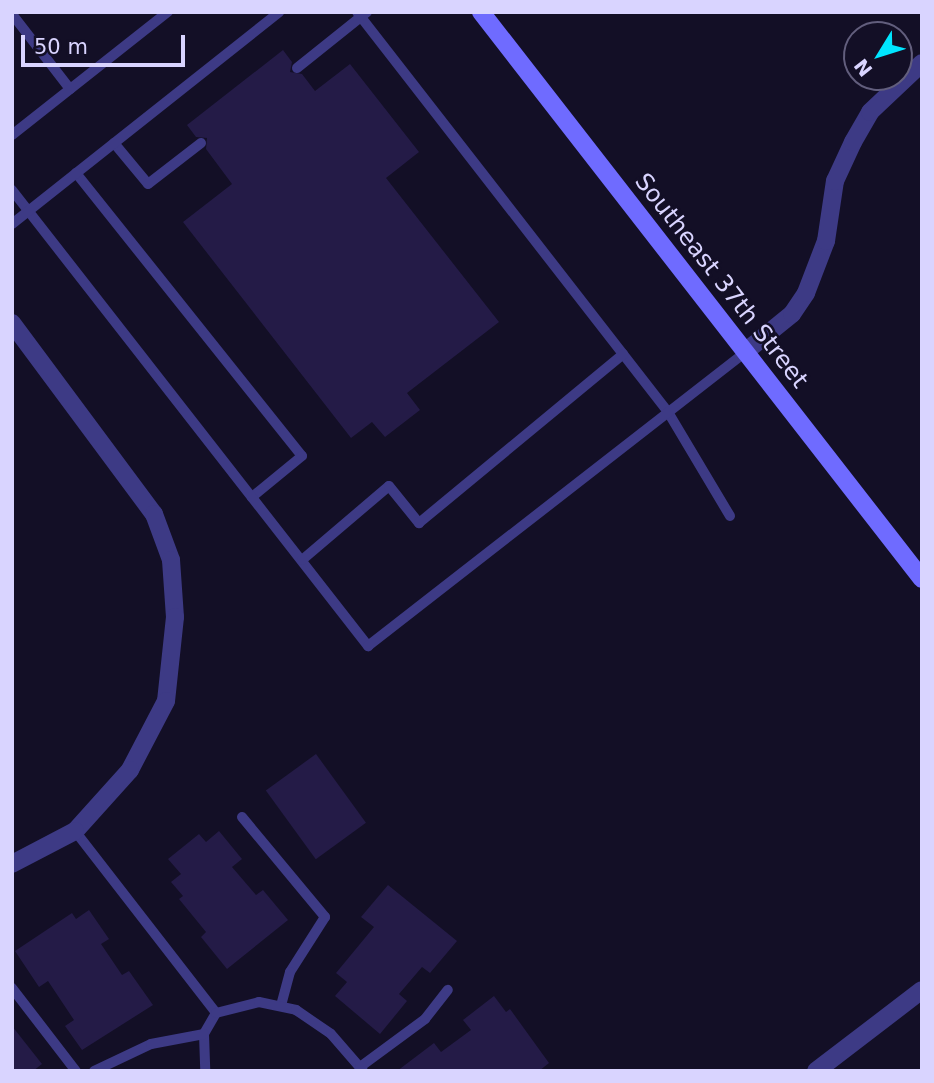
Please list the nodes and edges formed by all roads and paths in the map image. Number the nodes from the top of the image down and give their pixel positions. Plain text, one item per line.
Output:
1 (167, 12) edge
2 (279, 12) edge
3 (481, 12) edge
4 (362, 14) edge
5 (12, 15) edge
6 (922, 63) edge
7 (298, 68) dead end
8 (70, 89) junction
9 (12, 135) edge
10 (114, 143) junction
11 (201, 143) dead end
12 (76, 173) junction
13 (12, 190) edge
14 (29, 210) junction
15 (12, 224) edge
16 (12, 323) edge
17 (745, 352) junction
18 (623, 354) junction
19 (668, 412) junction
20 (252, 497) junction
21 (730, 516) dead end
22 (302, 560) junction
23 (922, 579) edge
24 (242, 817) dead end
25 (75, 831) junction
26 (12, 864) edge
27 (12, 988) edge
28 (448, 990) dead end
29 (922, 990) edge
30 (281, 1006) junction
31 (216, 1013) junction
32 (204, 1034) junction
33 (361, 1069) edge
34 (76, 1071) edge
35 (94, 1071) edge
36 (205, 1071) edge
37 (816, 1071) edge

1 - 8 lane
2 - 10 lane
3 - 17 street, Southeast 37th Street
4 - 7 lane
4 - 18 lane
5 - 8 lane
6 - 17 street
8 - 9 lane
10 - 11 lane
10 - 12 lane
12 - 14 lane
12 - 20 lane
13 - 14 lane
14 - 15 lane
14 - 20 lane
16 - 25 street
17 - 19 lane
17 - 23 street, Southeast 37th Street
18 - 19 lane
18 - 22 lane
19 - 21 lane
19 - 22 lane
20 - 22 lane
24 - 30 lane
25 - 26 street
25 - 31 lane
27 - 34 lane
28 - 33 lane
29 - 37 street
30 - 31 lane
30 - 33 lane
31 - 32 lane
32 - 35 lane
32 - 36 lane

